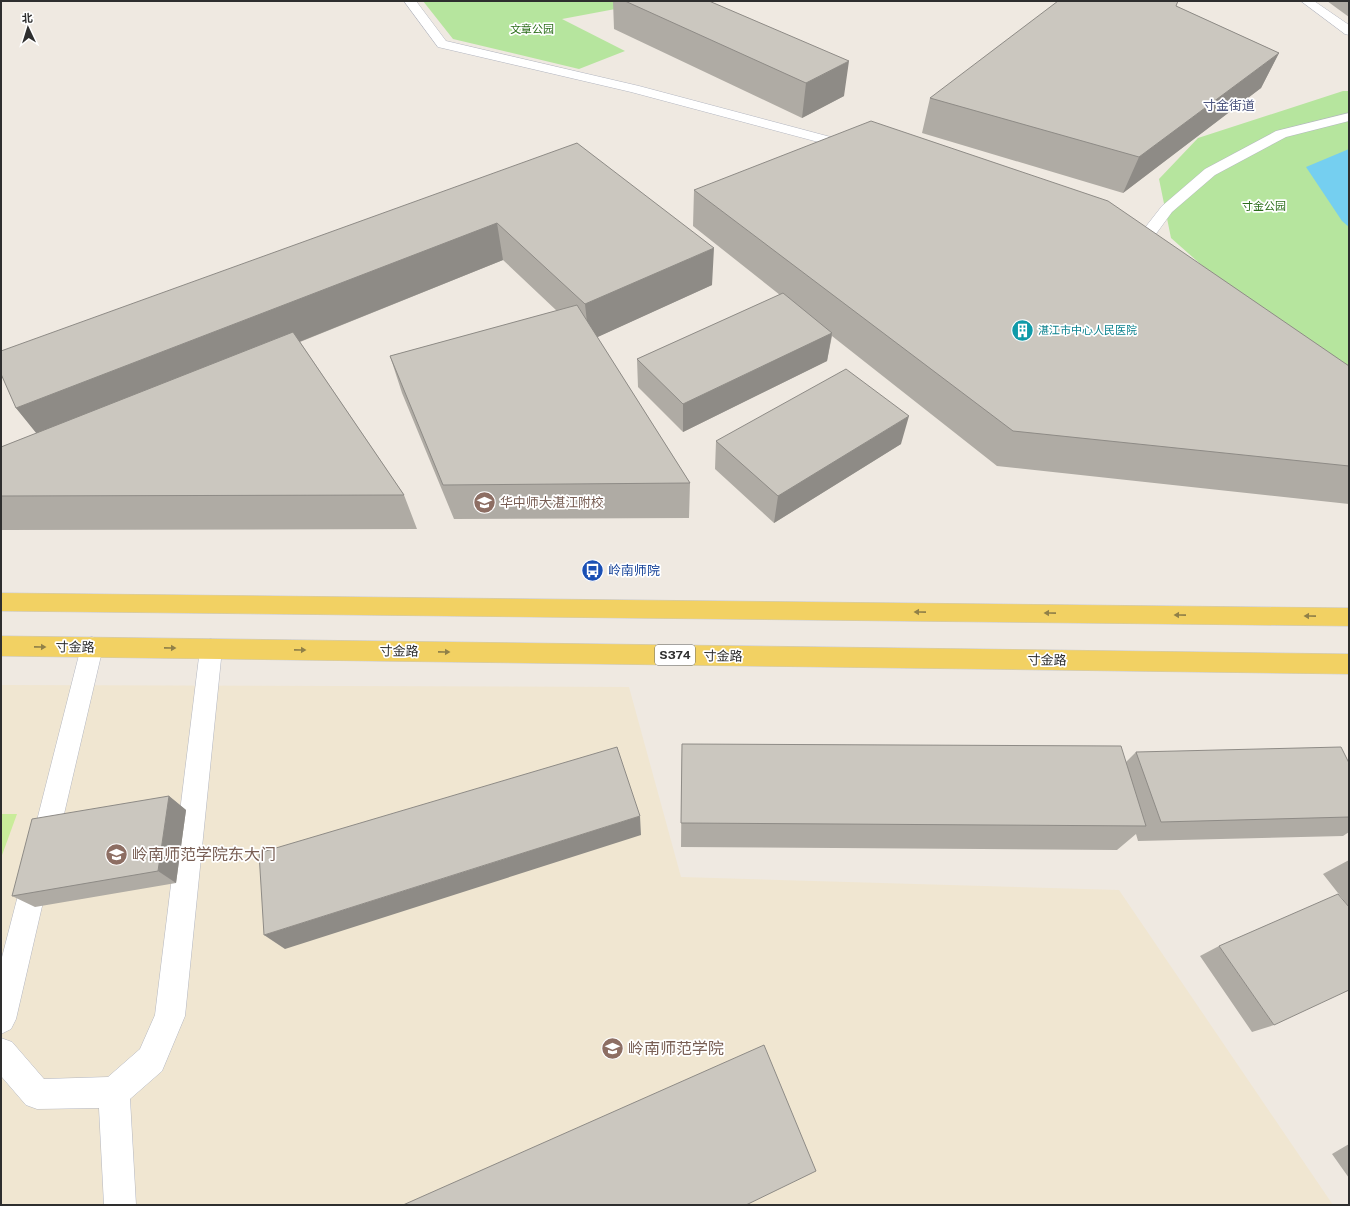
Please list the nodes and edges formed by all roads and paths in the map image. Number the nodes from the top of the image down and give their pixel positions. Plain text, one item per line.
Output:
1 (410, 1) edge
2 (1307, 1) edge
3 (1349, 31) edge
4 (1349, 117) edge
5 (863, 150) edge
6 (1164, 265) edge
7 (1, 602) edge
8 (1349, 617) edge
9 (1, 646) edge
10 (92, 647) junction
11 (211, 649) junction
12 (1349, 664) edge
13 (1, 1019) edge
14 (1, 1053) edge
15 (114, 1092) junction
16 (120, 1205) edge

1 - 5 street
2 - 3 street
4 - 6 street
8 -> 7 main road
9 -> 10 main road, 寸金路 / S374
10 -> 11 main road, 寸金路 / S374
10 - 13 street
11 -> 12 main road, 寸金路 / S374
11 - 15 street
14 - 15 street
15 - 16 street

